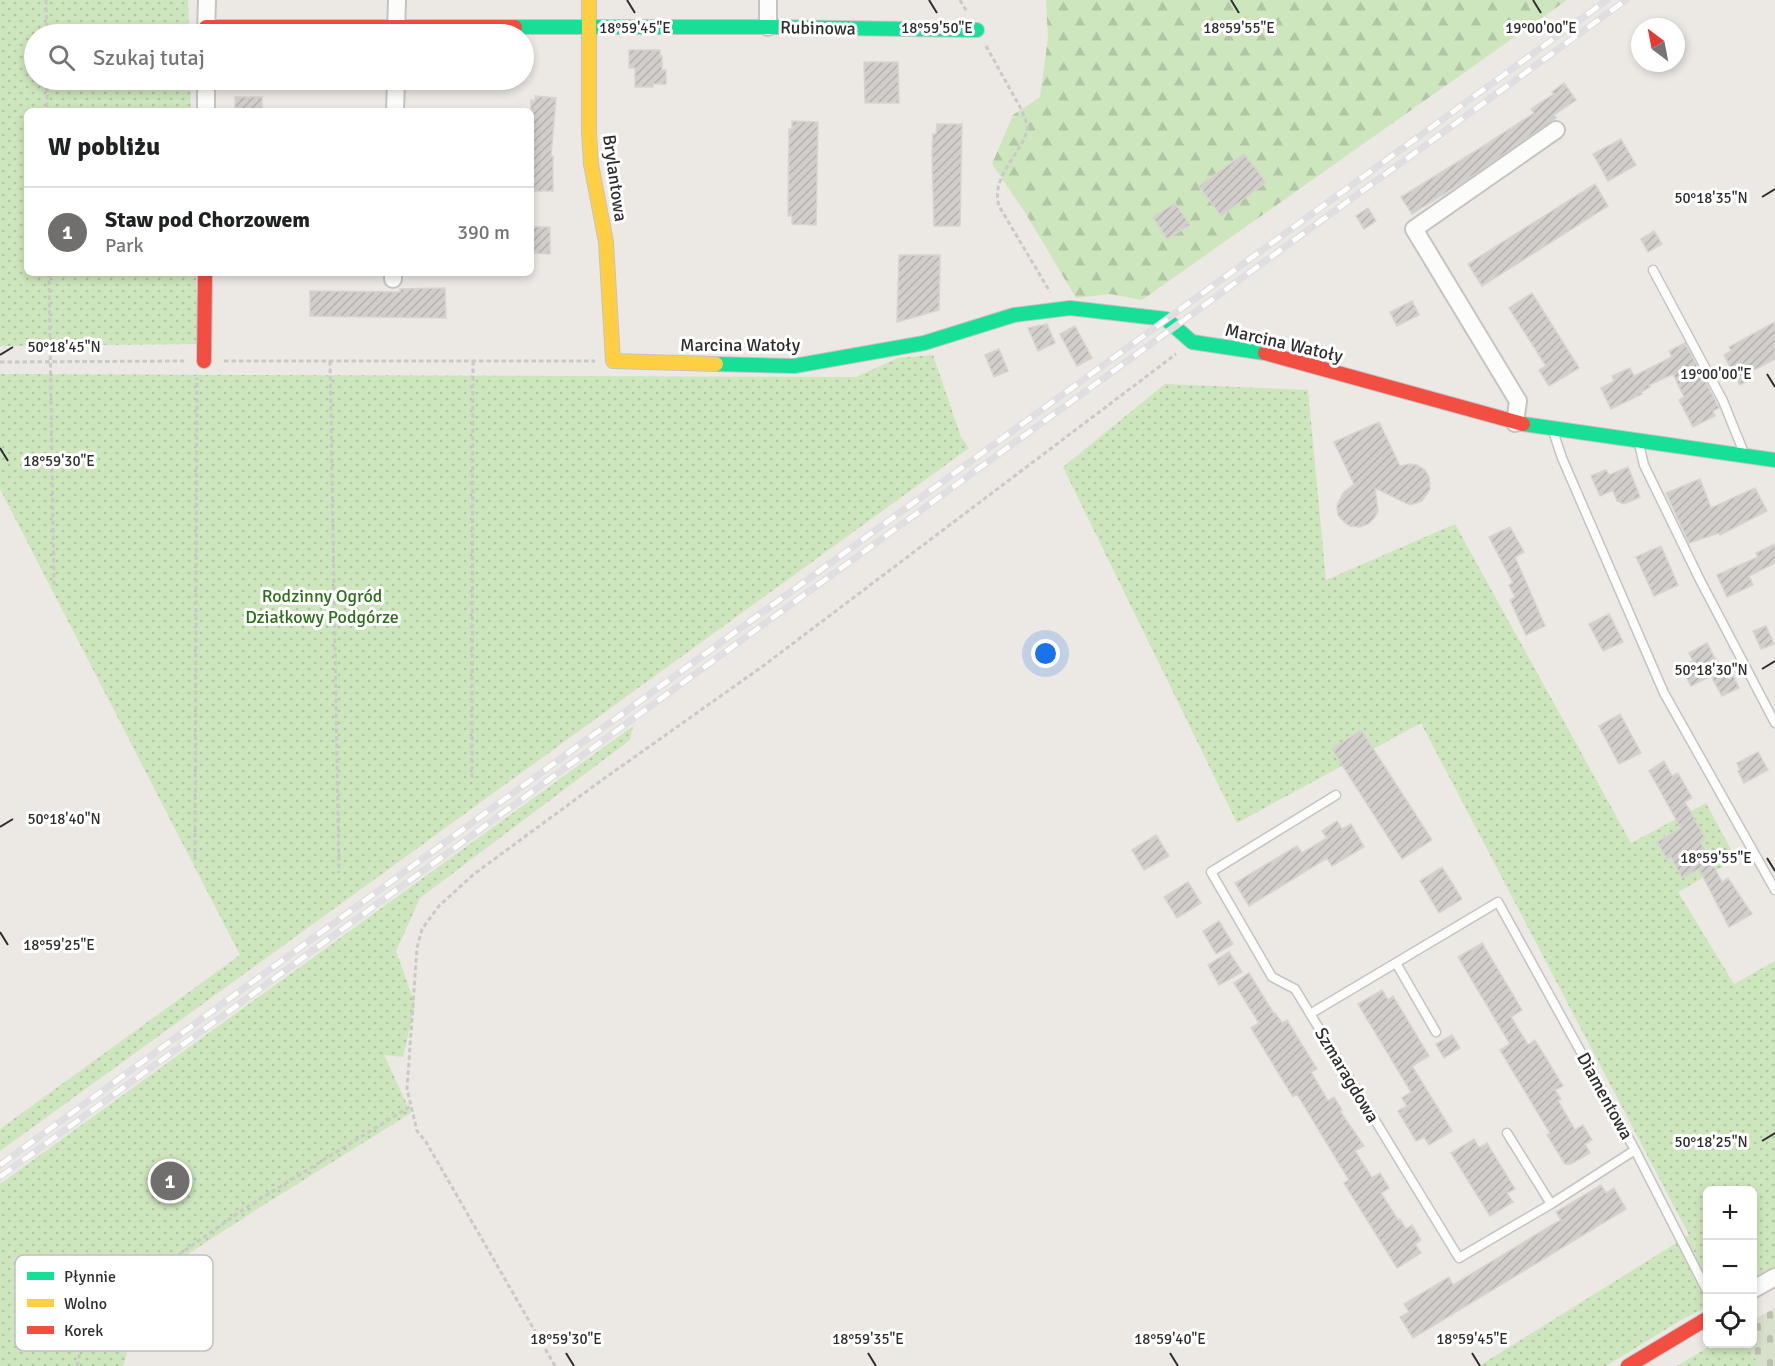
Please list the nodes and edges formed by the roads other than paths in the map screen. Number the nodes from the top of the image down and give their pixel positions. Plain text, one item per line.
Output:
1 (207, 0) edge
2 (397, 0) edge
3 (589, 0) edge
4 (768, 0) edge
5 (206, 24) edge
6 (397, 24) edge
7 (589, 26) junction
8 (534, 27) edge
9 (768, 27) junction
10 (977, 30) road end
11 (206, 90) edge
12 (396, 90) edge
13 (206, 108) edge
14 (395, 108) edge
15 (1556, 130) dead end
16 (1653, 270) dead end
17 (205, 276) edge
18 (200, 361) road end
19 (613, 361) joint
20 (1515, 423) junction
21 (1552, 428) junction
22 (1638, 440) junction
23 (1745, 456) junction
24 (1775, 460) edge
25 (1775, 723) edge
26 (1336, 795) dead end
27 (1775, 890) edge
28 (1396, 963) junction
29 (1310, 1014) junction
30 (1436, 1032) dead end
31 (1507, 1133) dead end
32 (1635, 1150) junction
33 (1551, 1204) junction
34 (1775, 1277) edge
35 (1703, 1285) edge
36 (1757, 1287) edge
37 (1703, 1320) edge
38 (1628, 1366) edge

1 - 5 street
2 - 6 street
3 - 7 street, Brylantowa
4 - 9 street, Rubinowa
7 - 8 street, Rubinowa
7 - 9 street, Rubinowa
7 - 19 street, Brylantowa
9 - 10 street, Rubinowa
11 - 13 street
12 - 14 street
15 - 20 street
16 - 23 lane
17 - 18 street
19 - 20 street, Marcina Watoły
20 - 21 street, Marcina Watoły
21 - 22 street, Marcina Watoły
21 - 27 lane
22 - 23 street, Marcina Watoły
22 - 25 lane
23 - 24 street, Marcina Watoły
26 - 29 lane, Szmaragdowa
28 - 29 lane
28 - 30 lane
28 - 32 lane, Diamentowa
29 - 33 lane, Szmaragdowa
31 - 33 lane
32 - 33 lane
32 - 35 lane, Diamentowa
34 - 36 street
37 - 38 street

